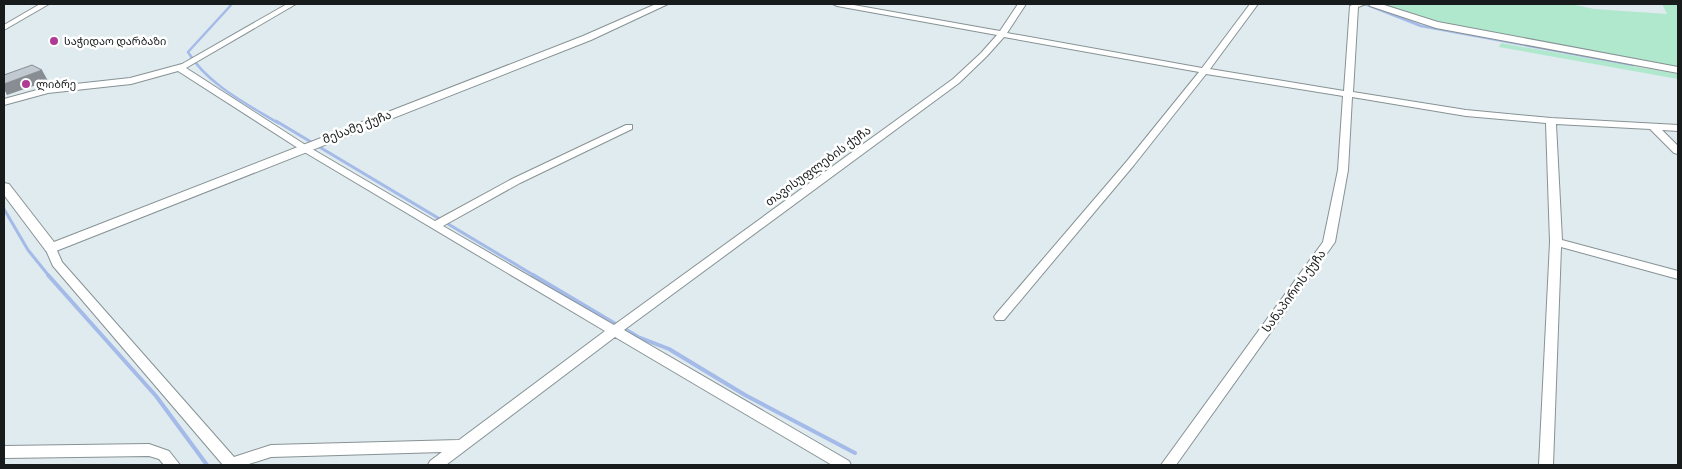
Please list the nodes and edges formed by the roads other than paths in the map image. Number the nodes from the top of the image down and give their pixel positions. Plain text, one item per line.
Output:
1 (45, 4) edge
2 (292, 4) edge
3 (663, 4) edge
4 (837, 4) edge
5 (1022, 4) edge
6 (1254, 4) edge
7 (1362, 4) edge
8 (1372, 4) edge
9 (4, 28) edge
10 (1002, 35) junction
11 (180, 68) junction
12 (1678, 70) edge
13 (1206, 71) junction
14 (1349, 96) junction
15 (4, 102) edge
16 (1551, 122) junction
17 (629, 127) dead end
18 (1653, 127) junction
19 (1678, 128) edge
20 (304, 148) junction
21 (1678, 152) edge
22 (4, 187) edge
23 (435, 226) junction
24 (1556, 242) junction
25 (50, 248) junction
26 (1678, 275) edge
27 (1000, 317) dead end
28 (613, 332) junction
29 (462, 446) junction
30 (4, 452) edge
31 (173, 465) edge
32 (232, 465) edge
33 (435, 465) edge
34 (844, 465) edge
35 (1168, 465) edge
36 (1546, 465) edge

1 - 9 street
2 - 11 street
3 - 20 street, მესამე ქუჩა
4 - 10 street
5 - 10 street, თავისუფლების ქუჩა
6 - 13 street
7 - 14 street, სანაპიროს ქუჩა
8 - 12 street
10 - 13 street
10 - 28 street, თავისუფლების ქუჩა
11 - 15 street
11 - 20 street
13 - 14 street
13 - 27 street
14 - 16 street
14 - 35 street, სანაპიროს ქუჩა
16 - 18 street
16 - 24 street
17 - 23 street
18 - 19 street
18 - 21 street
20 - 23 street
20 - 25 street, მესამე ქუჩა
22 - 25 street
23 - 28 street
24 - 26 street
24 - 36 street
25 - 32 street
28 - 29 street, თავისუფლების ქუჩა
28 - 34 street
29 - 32 street
29 - 33 street, თავისუფლების ქუჩა
30 - 31 street

